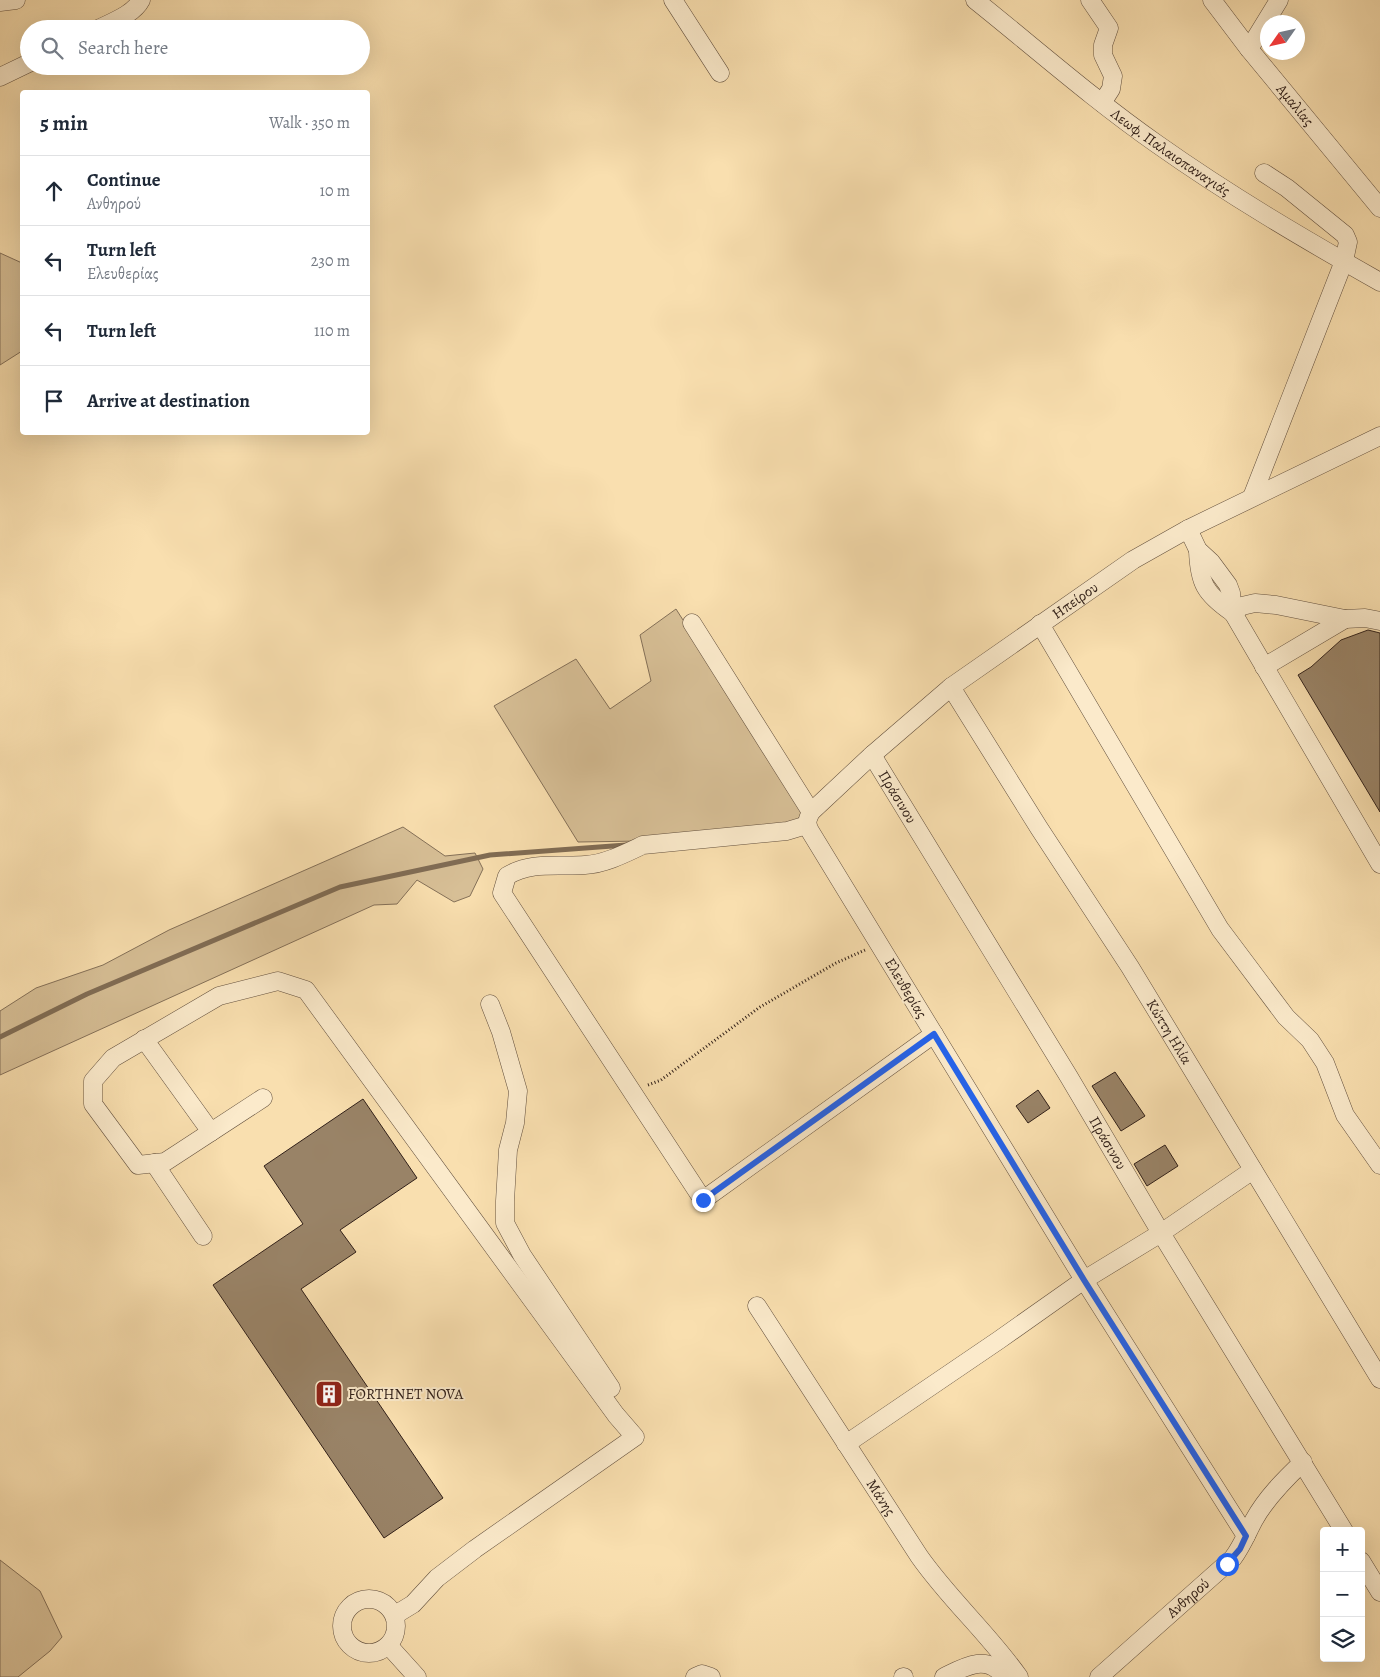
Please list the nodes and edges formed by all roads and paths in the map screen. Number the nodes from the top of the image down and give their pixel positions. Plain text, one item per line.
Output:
1 (16, 0) edge
2 (141, 0) edge
3 (673, 0) edge
4 (975, 0) edge
5 (1090, 0) edge
6 (1212, 0) edge
7 (1279, 0) edge
8 (0, 2) edge
9 (115, 20) edge
10 (1249, 49) junction
11 (20, 67) edge
12 (720, 74) dead end
13 (0, 77) edge
14 (1102, 103) junction
15 (1264, 173) dead end
16 (1380, 208) edge
17 (1344, 261) junction
18 (1380, 282) edge
19 (1380, 436) edge
20 (1252, 497) junction
21 (1188, 529) junction
22 (1233, 613) junction
23 (1345, 619) junction
24 (1380, 622) edge
25 (692, 623) dead end
26 (1040, 624) junction
27 (1264, 667) junction
28 (951, 687) junction
29 (872, 755) junction
30 (808, 819) junction
31 (1380, 864) edge
32 (879, 944) junction
33 (490, 1004) dead end
34 (934, 1034) junction
35 (144, 1039) junction
36 (632, 1092) junction
37 (263, 1098) dead end
38 (211, 1132) junction
39 (154, 1163) junction
40 (1380, 1165) edge
41 (1253, 1170) junction
42 (1161, 1232) junction
43 (204, 1236) dead end
44 (1084, 1280) junction
45 (757, 1306) dead end
46 (1380, 1379) edge
47 (635, 1436) junction
48 (846, 1444) junction
49 (1303, 1462) junction
50 (1342, 1527) edge
51 (1246, 1536) junction
52 (1365, 1568) edge
53 (1380, 1592) edge
54 (395, 1615) junction
55 (389, 1646) junction
56 (417, 1677) edge
57 (695, 1677) edge
58 (711, 1677) edge
59 (944, 1677) edge
60 (1004, 1677) edge
61 (1019, 1677) edge
62 (1099, 1677) edge

1 - 8 street
2 - 9 street
3 - 12 street
4 - 14 street, Λεωφ. Παλαιοπαναγιάς
5 - 14 street
6 - 10 street, Αμαλίας
7 - 10 street
10 - 16 street, Αμαλίας
11 - 13 street
14 - 17 street, Λεωφ. Παλαιοπαναγιάς
15 - 17 street
17 - 18 street, Λεωφ. Παλαιοπαναγιάς
17 - 20 street
19 - 20 street, Ηπείρου
20 - 21 street, Ηπείρου
21 - 22 street
21 - 26 street, Ηπείρου
22 - 23 street
22 - 27 street
23 - 24 street
23 - 27 street
25 - 30 street, Ελευθερίας
26 - 28 street, Ηπείρου
26 - 40 street
27 - 31 street
28 - 29 street, Ηπείρου
28 - 41 street, Κώττη Ηλία
29 - 30 street, Ηπείρου
29 - 42 street, Πράσινου
30 - 32 street, Ελευθερίας
30 - 36 street
32 - 34 street, Ελευθερίας
32 - 36 path
33 - 47 street
34 - 36 street
34 - 44 street, Ελευθερίας
35 - 38 street
35 - 39 street
35 - 47 street
37 - 38 street
38 - 39 street
39 - 43 street
41 - 42 street
41 - 46 street, Κώττη Ηλία
42 - 44 street
42 - 49 street, Πράσινου
44 - 48 street
44 - 51 street, Ελευθερίας
45 - 48 street, Μάνης
47 - 54 street
48 - 61 street, Μάνης
49 - 50 street, Πράσινου
49 - 51 street, Ανθηρού
51 - 62 street, Ανθηρού
52 - 53 street
54 - 55 street
54 - 55 street
55 - 56 street
57 - 58 street
59 - 60 street

